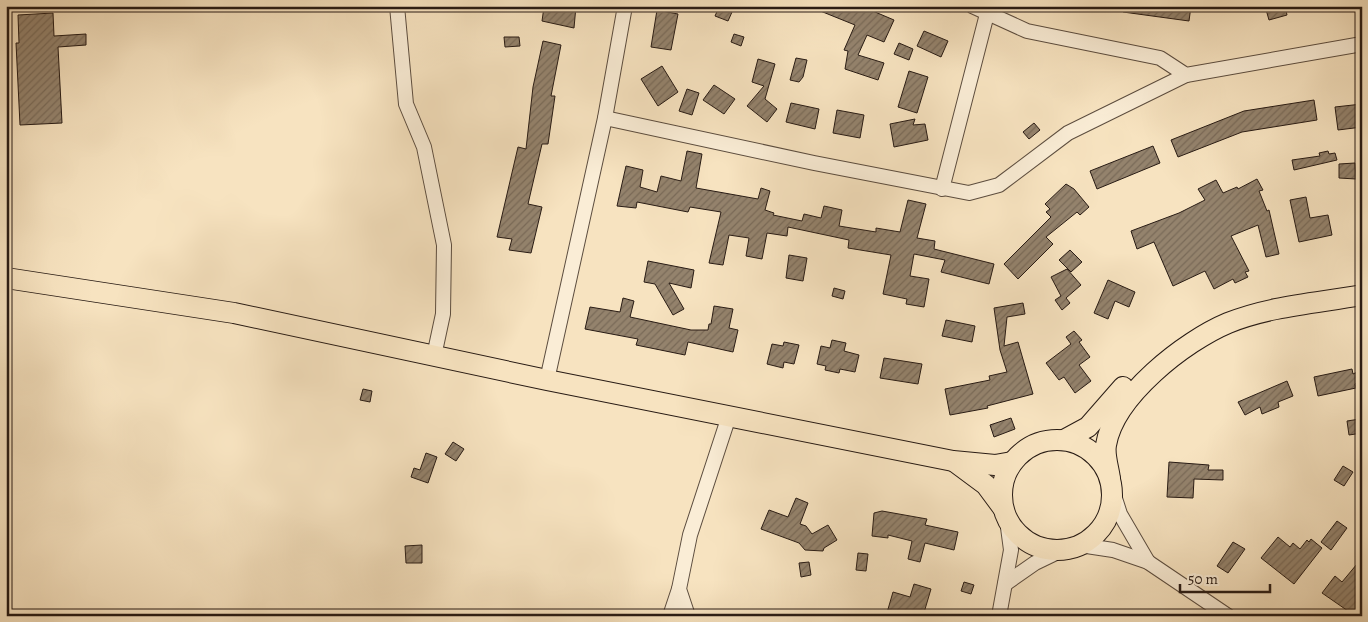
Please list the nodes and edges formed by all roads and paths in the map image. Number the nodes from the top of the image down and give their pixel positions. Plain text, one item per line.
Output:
1 (397, 6) edge
2 (625, 6) edge
3 (972, 6) edge
4 (987, 14) junction
5 (1362, 44) edge
6 (1186, 76) junction
7 (605, 118) junction
8 (942, 189) junction
9 (6, 278) edge
10 (1362, 282) edge
11 (1362, 295) edge
12 (434, 356) junction
13 (546, 380) junction
14 (728, 416) junction
15 (1064, 440) junction
16 (953, 461) junction
17 (1012, 462) junction
18 (1111, 484) junction
19 (1005, 514) junction
20 (1071, 548) junction
21 (1148, 562) junction
22 (1005, 584) junction
23 (678, 588) junction
24 (670, 616) edge
25 (688, 616) edge
26 (999, 616) edge
27 (1228, 616) edge

1 - 12 street
2 - 7 street
3 - 4 street
4 - 6 street
4 - 8 street
5 - 6 street
6 - 8 street
7 - 8 street
7 - 13 street
9 - 12 highway
10 - 15 highway
11 - 18 highway
12 - 13 highway
13 - 14 highway
14 - 16 highway
14 - 23 street
15 - 17 highway
15 - 18 highway
16 - 17 highway
16 - 19 highway
17 - 19 highway
18 - 20 highway
18 - 21 street
19 - 20 highway
19 - 22 street
20 - 21 street
20 - 22 street
21 - 27 street
22 - 26 street
23 - 24 street
23 - 25 street

